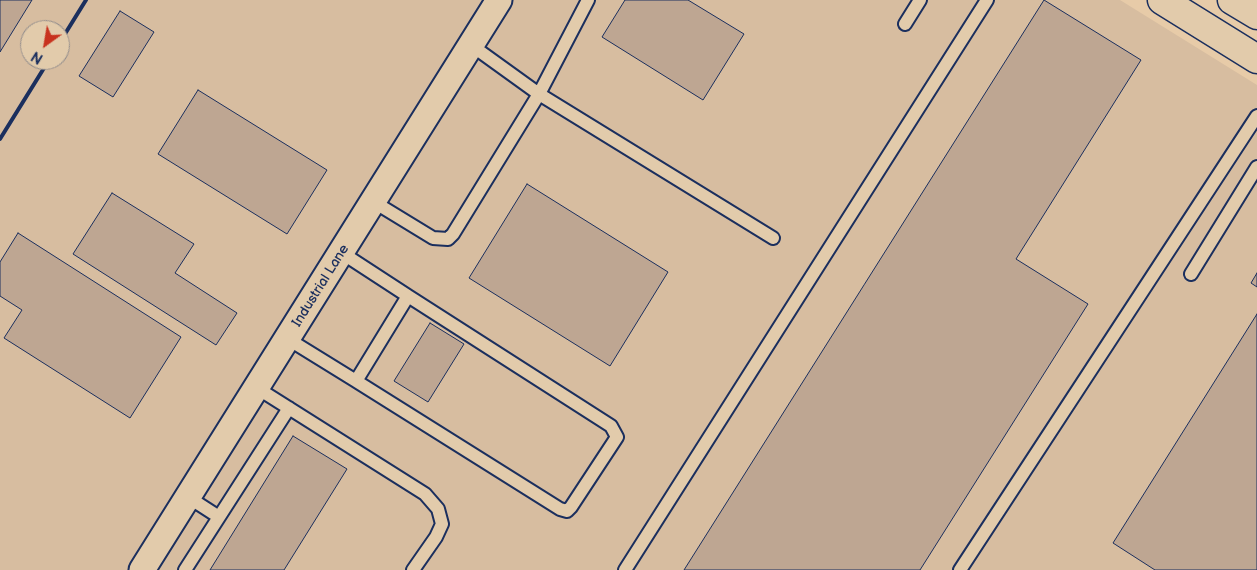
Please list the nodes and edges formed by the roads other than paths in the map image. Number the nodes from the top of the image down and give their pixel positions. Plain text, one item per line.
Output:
1 (499, 0) edge
2 (588, 0) edge
3 (920, 0) edge
4 (987, 0) edge
5 (1162, 0) edge
6 (1232, 0) edge
7 (1257, 15) edge
8 (905, 24) dead end
9 (471, 45) junction
10 (1257, 59) edge
11 (539, 94) junction
12 (1257, 116) edge
13 (1257, 167) edge
14 (374, 202) junction
15 (773, 238) dead end
16 (342, 253) junction
17 (1191, 274) dead end
18 (408, 296) junction
19 (288, 339) junction
20 (356, 381) junction
21 (257, 388) junction
22 (289, 408) junction
23 (188, 497) junction
24 (219, 516) junction
25 (142, 570) edge
26 (184, 570) edge
27 (413, 570) edge
28 (625, 570) edge
29 (960, 570) edge

1 - 9 street, Industrial Lane
2 - 11 lane
3 - 8 lane
4 - 28 lane
5 - 10 main road
6 - 7 main road
9 - 11 lane
9 - 14 street, Industrial Lane
11 - 14 lane
11 - 15 lane
12 - 29 lane
13 - 17 lane
14 - 16 street, Industrial Lane
16 - 18 lane
16 - 19 street, Industrial Lane
18 - 20 lane
18 - 20 lane
19 - 20 lane
19 - 21 street, Industrial Lane
21 - 22 lane
21 - 23 street, Industrial Lane
22 - 24 lane
22 - 27 lane
23 - 24 lane
23 - 25 street, Industrial Lane
24 - 26 lane

